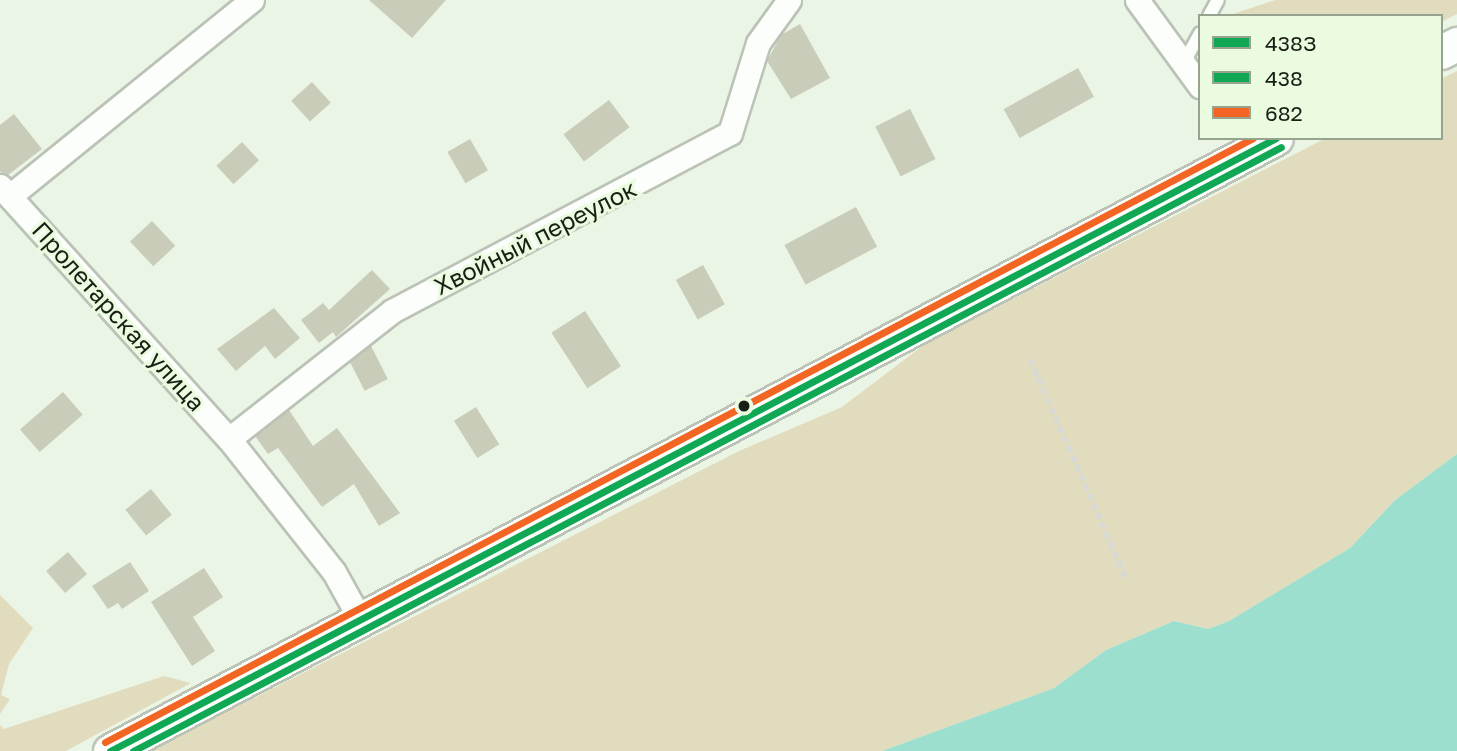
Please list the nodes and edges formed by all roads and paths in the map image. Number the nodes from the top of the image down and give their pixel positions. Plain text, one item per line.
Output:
1 (252, 0) edge
2 (789, 0) edge
3 (1138, 0) edge
4 (1198, 37) edge
5 (1183, 64) junction
6 (1198, 83) edge
7 (1255, 143) edge
8 (6, 191) edge
9 (1030, 359) dead end
10 (229, 439) junction
11 (1126, 578) dead end
12 (360, 619) junction
13 (110, 751) edge

1 - 8 street, Пролетарская улица
2 - 10 street, Хвойный переулок
3 - 5 street
4 - 5 lane
5 - 6 street
7 - 12 main road
8 - 10 street, Пролетарская улица
9 - 11 path
10 - 12 street, Пролетарская улица
12 - 13 main road

